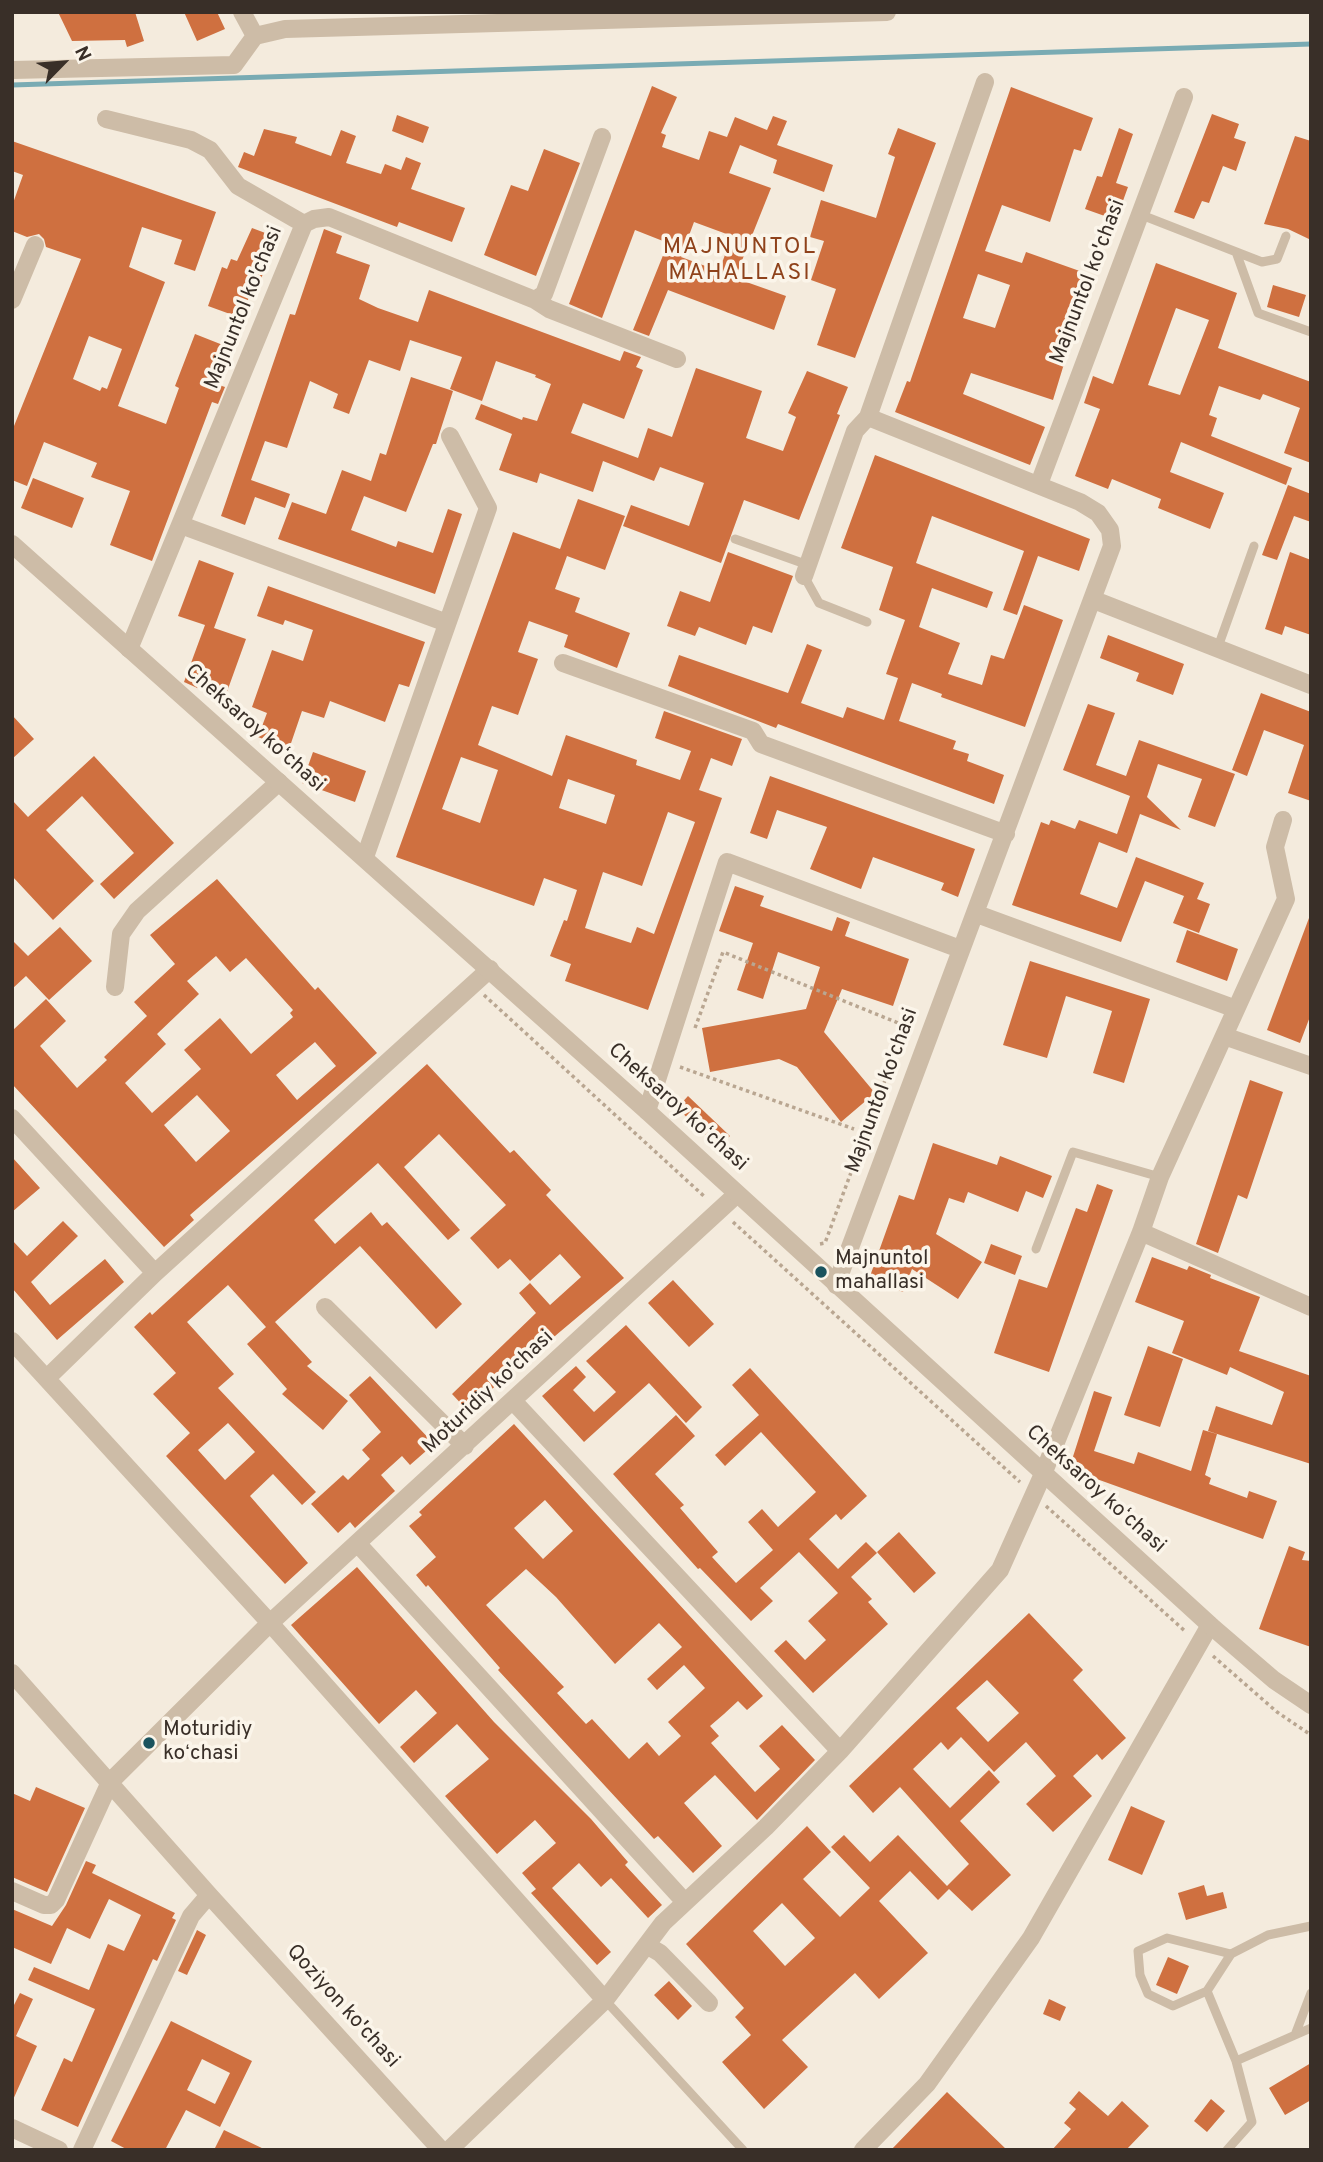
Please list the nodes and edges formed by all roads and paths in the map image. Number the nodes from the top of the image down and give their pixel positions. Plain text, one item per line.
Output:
1 (242, 12) edge
2 (887, 12) edge
3 (255, 36) junction
4 (12, 70) edge
5 (985, 82) dead end
6 (1184, 97) dead end
7 (106, 119) dead end
8 (603, 137) dead end
9 (1139, 214) junction
10 (304, 224) junction
11 (1286, 236) dead end
12 (35, 245) dead end
13 (1236, 252) junction
14 (12, 300) edge
15 (535, 300) junction
16 (1311, 332) edge
17 (677, 359) dead end
18 (868, 417) junction
19 (450, 436) dead end
20 (1040, 484) junction
21 (181, 525) junction
22 (735, 539) dead end
23 (12, 544) edge
24 (1254, 546) dead end
25 (806, 570) junction
26 (1094, 600) junction
27 (867, 622) dead end
28 (447, 623) junction
29 (1218, 647) junction
30 (129, 649) junction
31 (563, 663) dead end
32 (1311, 685) edge
33 (279, 782) junction
34 (1283, 820) dead end
35 (1006, 834) junction
36 (365, 857) junction
37 (977, 914) junction
38 (960, 949) junction
39 (489, 969) junction
40 (472, 985) junction
41 (114, 986) dead end
42 (1236, 1009) junction
43 (905, 1026) junction
44 (694, 1029) dead end
45 (928, 1035) junction
46 (1224, 1036) junction
47 (685, 1054) dead end
48 (1311, 1066) edge
49 (680, 1067) junction
50 (675, 1080) dead end
51 (647, 1111) junction
52 (12, 1118) edge
53 (854, 1129) dead end
54 (1160, 1177) junction
55 (737, 1194) junction
56 (719, 1210) junction
57 (1141, 1232) junction
58 (813, 1245) dead end
59 (1035, 1249) dead end
60 (155, 1272) junction
61 (836, 1285) junction
62 (325, 1307) dead end
63 (1311, 1307) edge
64 (12, 1340) edge
65 (47, 1378) junction
66 (514, 1402) junction
67 (465, 1446) junction
68 (1043, 1474) junction
69 (1034, 1494) junction
70 (358, 1544) junction
71 (270, 1623) junction
72 (1210, 1625) junction
73 (1199, 1644) junction
74 (12, 1673) edge
75 (1311, 1705) edge
76 (1311, 1735) edge
77 (840, 1751) junction
78 (110, 1782) junction
79 (12, 1891) edge
80 (209, 1895) junction
81 (684, 1901) junction
82 (1311, 1926) edge
83 (648, 1946) junction
84 (1231, 1954) junction
85 (1207, 1991) junction
86 (1311, 1993) edge
87 (605, 2000) junction
88 (709, 2003) dead end
89 (1311, 2028) edge
90 (1295, 2035) junction
91 (1236, 2061) junction
92 (12, 2128) edge
93 (59, 2150) edge
94 (82, 2150) edge
95 (441, 2150) edge
96 (449, 2150) edge
97 (743, 2150) edge
98 (863, 2150) edge
99 (1227, 2150) edge

1 - 3 street
2 - 3 street
3 - 4 street
5 - 18 street
6 - 9 street, Majnuntol ko'chasi
7 - 10 street
8 - 15 street
9 - 13 lane
9 - 20 street, Majnuntol ko'chasi
10 - 15 street, Majnuntol ko'chasi
10 - 21 street, Majnuntol ko'chasi
11 - 13 lane
12 - 14 street
13 - 16 lane
15 - 17 street, Majnuntol ko'chasi
18 - 20 street, Majnuntol ko'chasi
18 - 25 street
19 - 28 street
20 - 26 street, Majnuntol ko'chasi
21 - 28 street
21 - 30 street, Majnuntol ko'chasi
22 - 25 lane
23 - 30 street, Cheksaroy koʻchasi
24 - 29 lane
25 - 27 lane
26 - 29 street
26 - 35 street, Majnuntol ko'chasi
28 - 36 street
29 - 32 street
30 - 33 street, Cheksaroy koʻchasi
31 - 35 street
33 - 36 street, Cheksaroy koʻchasi
33 - 41 street
34 - 42 street
35 - 37 street, Majnuntol ko'chasi
36 - 39 street, Cheksaroy koʻchasi
37 - 38 street, Majnuntol ko'chasi
37 - 42 street
38 - 45 street, Majnuntol ko'chasi
38 - 51 street
39 - 40 street
39 - 51 street, Cheksaroy koʻchasi
40 - 56 path
40 - 60 street
42 - 46 street
43 - 44 path
43 - 45 path
43 - 58 path
45 - 61 street, Majnuntol ko'chasi
46 - 48 street
46 - 54 street
47 - 49 path
49 - 50 path
49 - 53 path
51 - 55 street, Cheksaroy koʻchasi
52 - 60 street
54 - 57 street
54 - 59 lane
55 - 56 street, Moturidiy ko'chasi
55 - 61 street, Cheksaroy koʻchasi
56 - 66 street, Moturidiy ko'chasi
56 - 69 path
57 - 63 street
57 - 68 street
60 - 65 street
61 - 68 street, Cheksaroy koʻchasi
62 - 67 street
64 - 65 street
65 - 71 street
66 - 67 street, Moturidiy ko'chasi
66 - 77 street
67 - 70 street, Moturidiy ko'chasi
68 - 69 street
68 - 72 street, Cheksaroy koʻchasi
69 - 73 path
69 - 77 street
70 - 71 street, Moturidiy ko'chasi
70 - 81 street
71 - 78 street, Moturidiy ko'chasi
71 - 87 street
72 - 73 street
72 - 75 street, Cheksaroy koʻchasi
73 - 76 path
73 - 98 street
74 - 78 street, Qoziyon ko'chasi
77 - 81 street
78 - 79 street
78 - 80 street, Qoziyon ko'chasi
80 - 94 street
80 - 95 street, Qoziyon ko'chasi
81 - 83 street
82 - 84 lane
83 - 87 street
83 - 88 street
84 - 85 lane
84 - 85 lane
85 - 91 lane
86 - 90 lane
87 - 96 street
87 - 97 lane
89 - 90 lane
90 - 91 lane
91 - 99 lane
92 - 93 street

